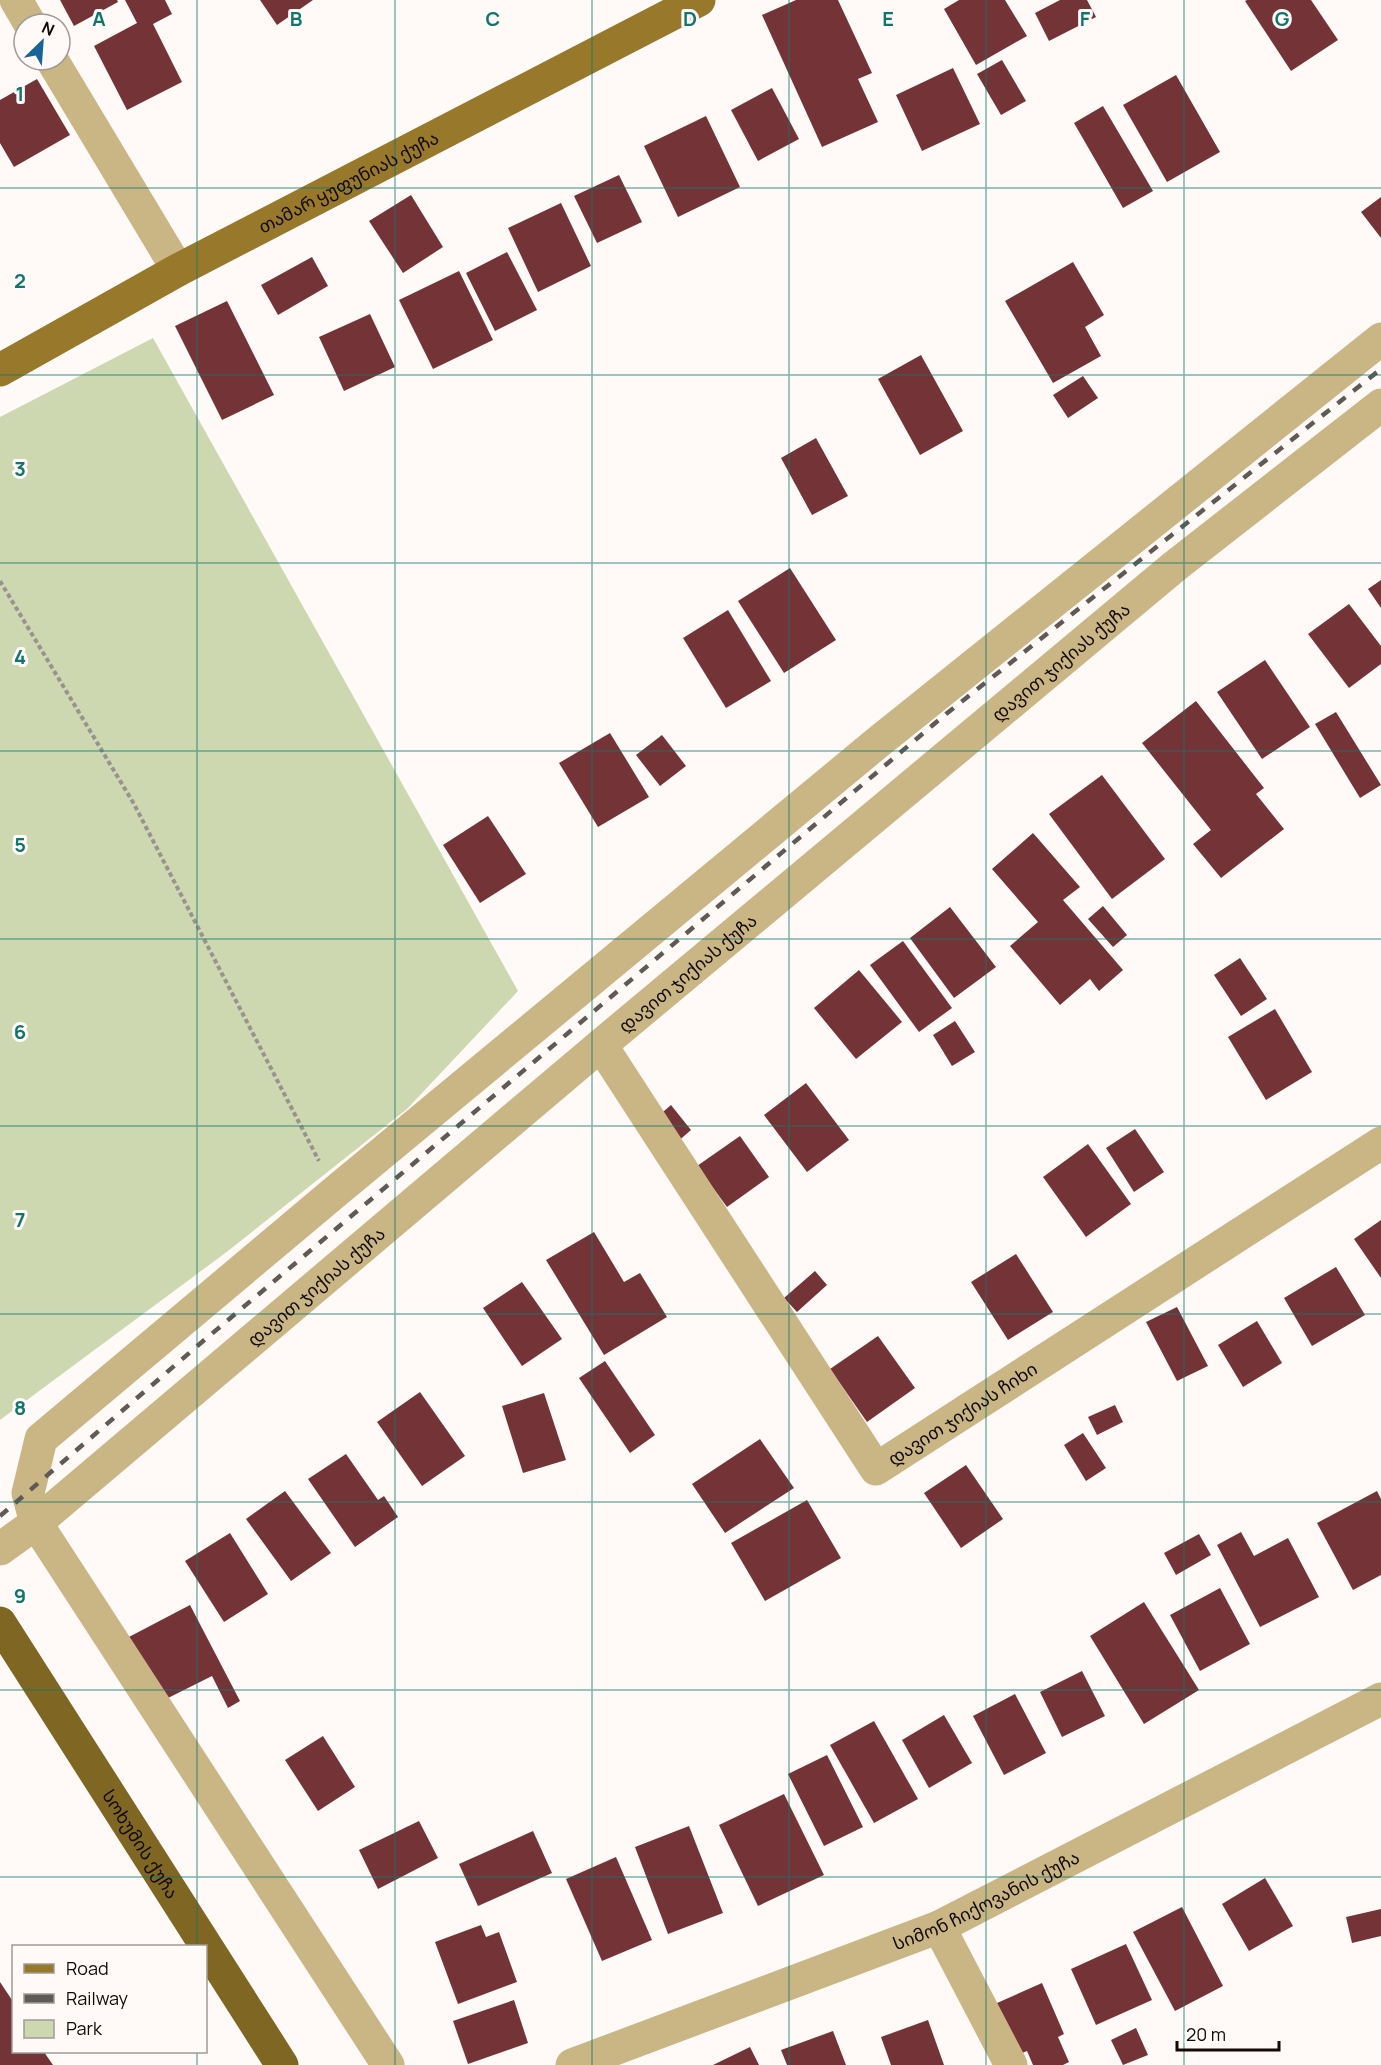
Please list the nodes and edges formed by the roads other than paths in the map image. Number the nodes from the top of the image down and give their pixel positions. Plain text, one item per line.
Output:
1 (699, 0) edge
2 (59, 72) edge
3 (178, 270) junction
4 (1381, 339) edge
5 (0, 370) edge
6 (1381, 405) edge
7 (601, 1045) junction
8 (1381, 1143) edge
9 (36, 1524) junction
10 (0, 1549) edge
11 (0, 1623) edge
12 (1381, 1699) edge
13 (939, 1927) junction
14 (205, 1945) edge
15 (207, 1947) edge
16 (282, 2065) edge
17 (388, 2065) edge
18 (572, 2065) edge
19 (1011, 2065) edge

1 - 3 main road, თამარ ყუფუნიას ქუჩა
2 - 3 street
3 - 5 main road, თამარ ყუფუნიას ქუჩა
4 - 9 street
6 - 7 street, დავით ჯიქიას ქუჩა
7 - 8 street, დავით ჯიქიას ჩიხი
7 - 9 street, დავით ჯიქიას ქუჩა
9 - 10 street, დავით ჯიქიას ქუჩა
9 - 17 street
11 - 14 highway, სოხუმის ქუჩა
12 - 13 street, სიმონ ჩიქოვანის ქუჩა
13 - 18 street, სიმონ ჩიქოვანის ქუჩა
13 - 19 street
15 - 16 highway, სოხუმის ქუჩა

